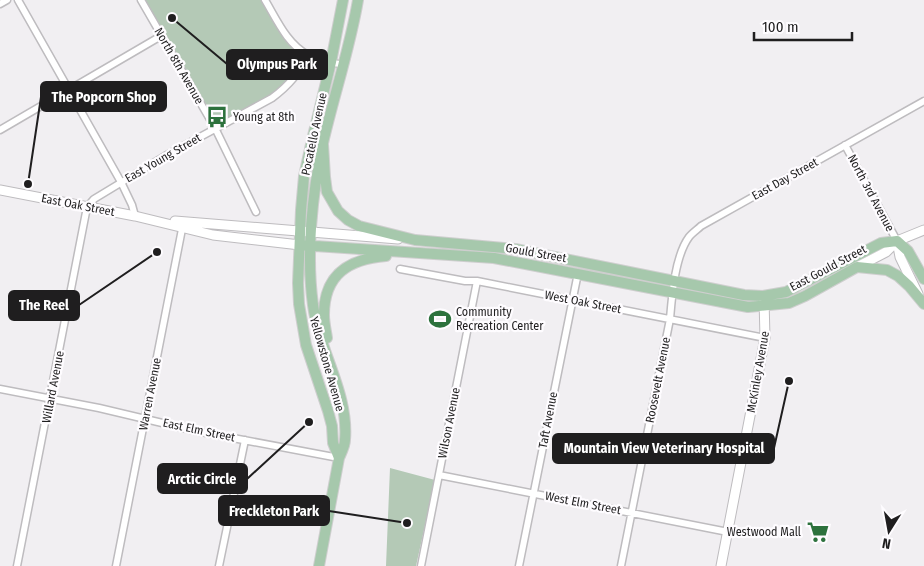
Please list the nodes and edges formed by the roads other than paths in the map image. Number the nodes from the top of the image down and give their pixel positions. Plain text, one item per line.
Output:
1 (7, 0) edge
2 (18, 0) edge
3 (141, 0) edge
4 (265, 0) edge
5 (343, 0) edge
6 (358, 0) edge
7 (0, 4) edge
8 (162, 36) junction
9 (308, 55) junction
10 (331, 62) junction
11 (343, 65) junction
12 (68, 89) junction
13 (924, 101) edge
14 (215, 128) junction
15 (0, 130) edge
16 (323, 144) junction
17 (845, 145) junction
18 (0, 182) edge
19 (121, 182) junction
20 (2, 190) edge
21 (87, 207) junction
22 (256, 212) dead end
23 (135, 216) junction
24 (183, 224) junction
25 (924, 230) edge
26 (300, 232) junction
27 (312, 233) junction
28 (415, 240) junction
29 (897, 241) junction
30 (300, 244) junction
31 (311, 245) junction
32 (435, 253) junction
33 (857, 266) junction
34 (400, 269) dead end
35 (578, 273) junction
36 (924, 279) edge
37 (477, 281) junction
38 (674, 281) junction
39 (672, 292) junction
40 (572, 300) junction
41 (764, 301) junction
42 (923, 302) edge
43 (670, 319) junction
44 (765, 338) junction
45 (329, 359) junction
46 (0, 389) edge
47 (50, 400) junction
48 (145, 418) junction
49 (245, 440) junction
50 (339, 458) junction
51 (439, 475) junction
52 (533, 493) junction
53 (632, 512) junction
54 (728, 532) junction
55 (17, 566) edge
56 (116, 566) edge
57 (219, 566) edge
58 (319, 566) edge
59 (420, 566) edge
60 (519, 566) edge
61 (621, 566) edge
62 (721, 566) edge

1 - 7 street
2 - 12 street
3 - 8 street, North 8th Avenue
4 - 9 street
5 - 10 main road, Pocatello Avenue
6 - 11 main road, Pocatello Avenue
8 - 12 street
8 - 14 street, North 8th Avenue
9 - 10 street
9 - 14 street, East Young Street
10 - 11 street
10 - 26 main road, Pocatello Avenue
11 - 16 main road, Pocatello Avenue
12 - 15 street
12 - 19 street
13 - 17 street, East Day Street
14 - 19 street, East Young Street
14 - 22 street, North 8th Avenue
16 - 27 main road, Pocatello Avenue
16 - 28 main road
17 - 29 street, North 3rd Avenue
17 - 38 street, East Day Street
18 - 20 main road
19 - 21 street, East Young Street
19 - 23 street
20 - 21 main road, East Oak Street
21 - 23 main road, East Oak Street
21 - 47 street, Willard Avenue
23 - 24 main road, East Oak Street
24 - 26 main road, East Oak Street
24 - 30 main road, East Oak Street
24 - 48 street, Warren Avenue
25 - 29 main road, East Gould Street
26 - 27 main road, Gould Street
26 - 30 main road, Pocatello Avenue
27 - 28 main road, Gould Street
27 - 31 main road, Pocatello Avenue
28 - 38 main road, Gould Street
29 - 33 main road, East Gould Street
29 - 36 main road
29 - 41 main road, East Gould Street
29 - 42 main road
30 - 31 main road, Gould Street
30 - 50 main road, Yellowstone Avenue
31 - 32 main road, Gould Street
31 - 45 main road, Yellowstone Avenue
32 - 35 main road, Gould Street
32 - 45 main road
33 - 41 main road, East Gould Street
33 - 42 main road
34 - 37 street, West Oak Street
35 - 39 main road, Gould Street
35 - 40 street, Taft Avenue
37 - 40 street, West Oak Street
37 - 51 street, Wilson Avenue
38 - 39 street, Roosevelt Avenue
38 - 41 main road, Gould Street
39 - 41 main road, Gould Street
39 - 43 street, Roosevelt Avenue
40 - 43 street, West Oak Street
40 - 52 street, Taft Avenue
41 - 44 main road, McKinley Avenue
43 - 44 street, West Oak Street
43 - 53 street, Roosevelt Avenue
44 - 54 main road, McKinley Avenue
45 - 50 main road, Yellowstone Avenue
46 - 47 street, East Elm Street
47 - 48 street, East Elm Street
47 - 55 street, Willard Avenue
48 - 49 street, East Elm Street
48 - 56 street, Warren Avenue
49 - 50 street, East Elm Street
49 - 57 street
50 - 58 main road, Yellowstone Avenue
51 - 52 street, West Elm Street
51 - 59 street, Wilson Avenue
52 - 53 street, West Elm Street
52 - 60 street, Taft Avenue
53 - 54 street, West Elm Street
53 - 61 street, Roosevelt Avenue
54 - 62 main road, McKinley Avenue

